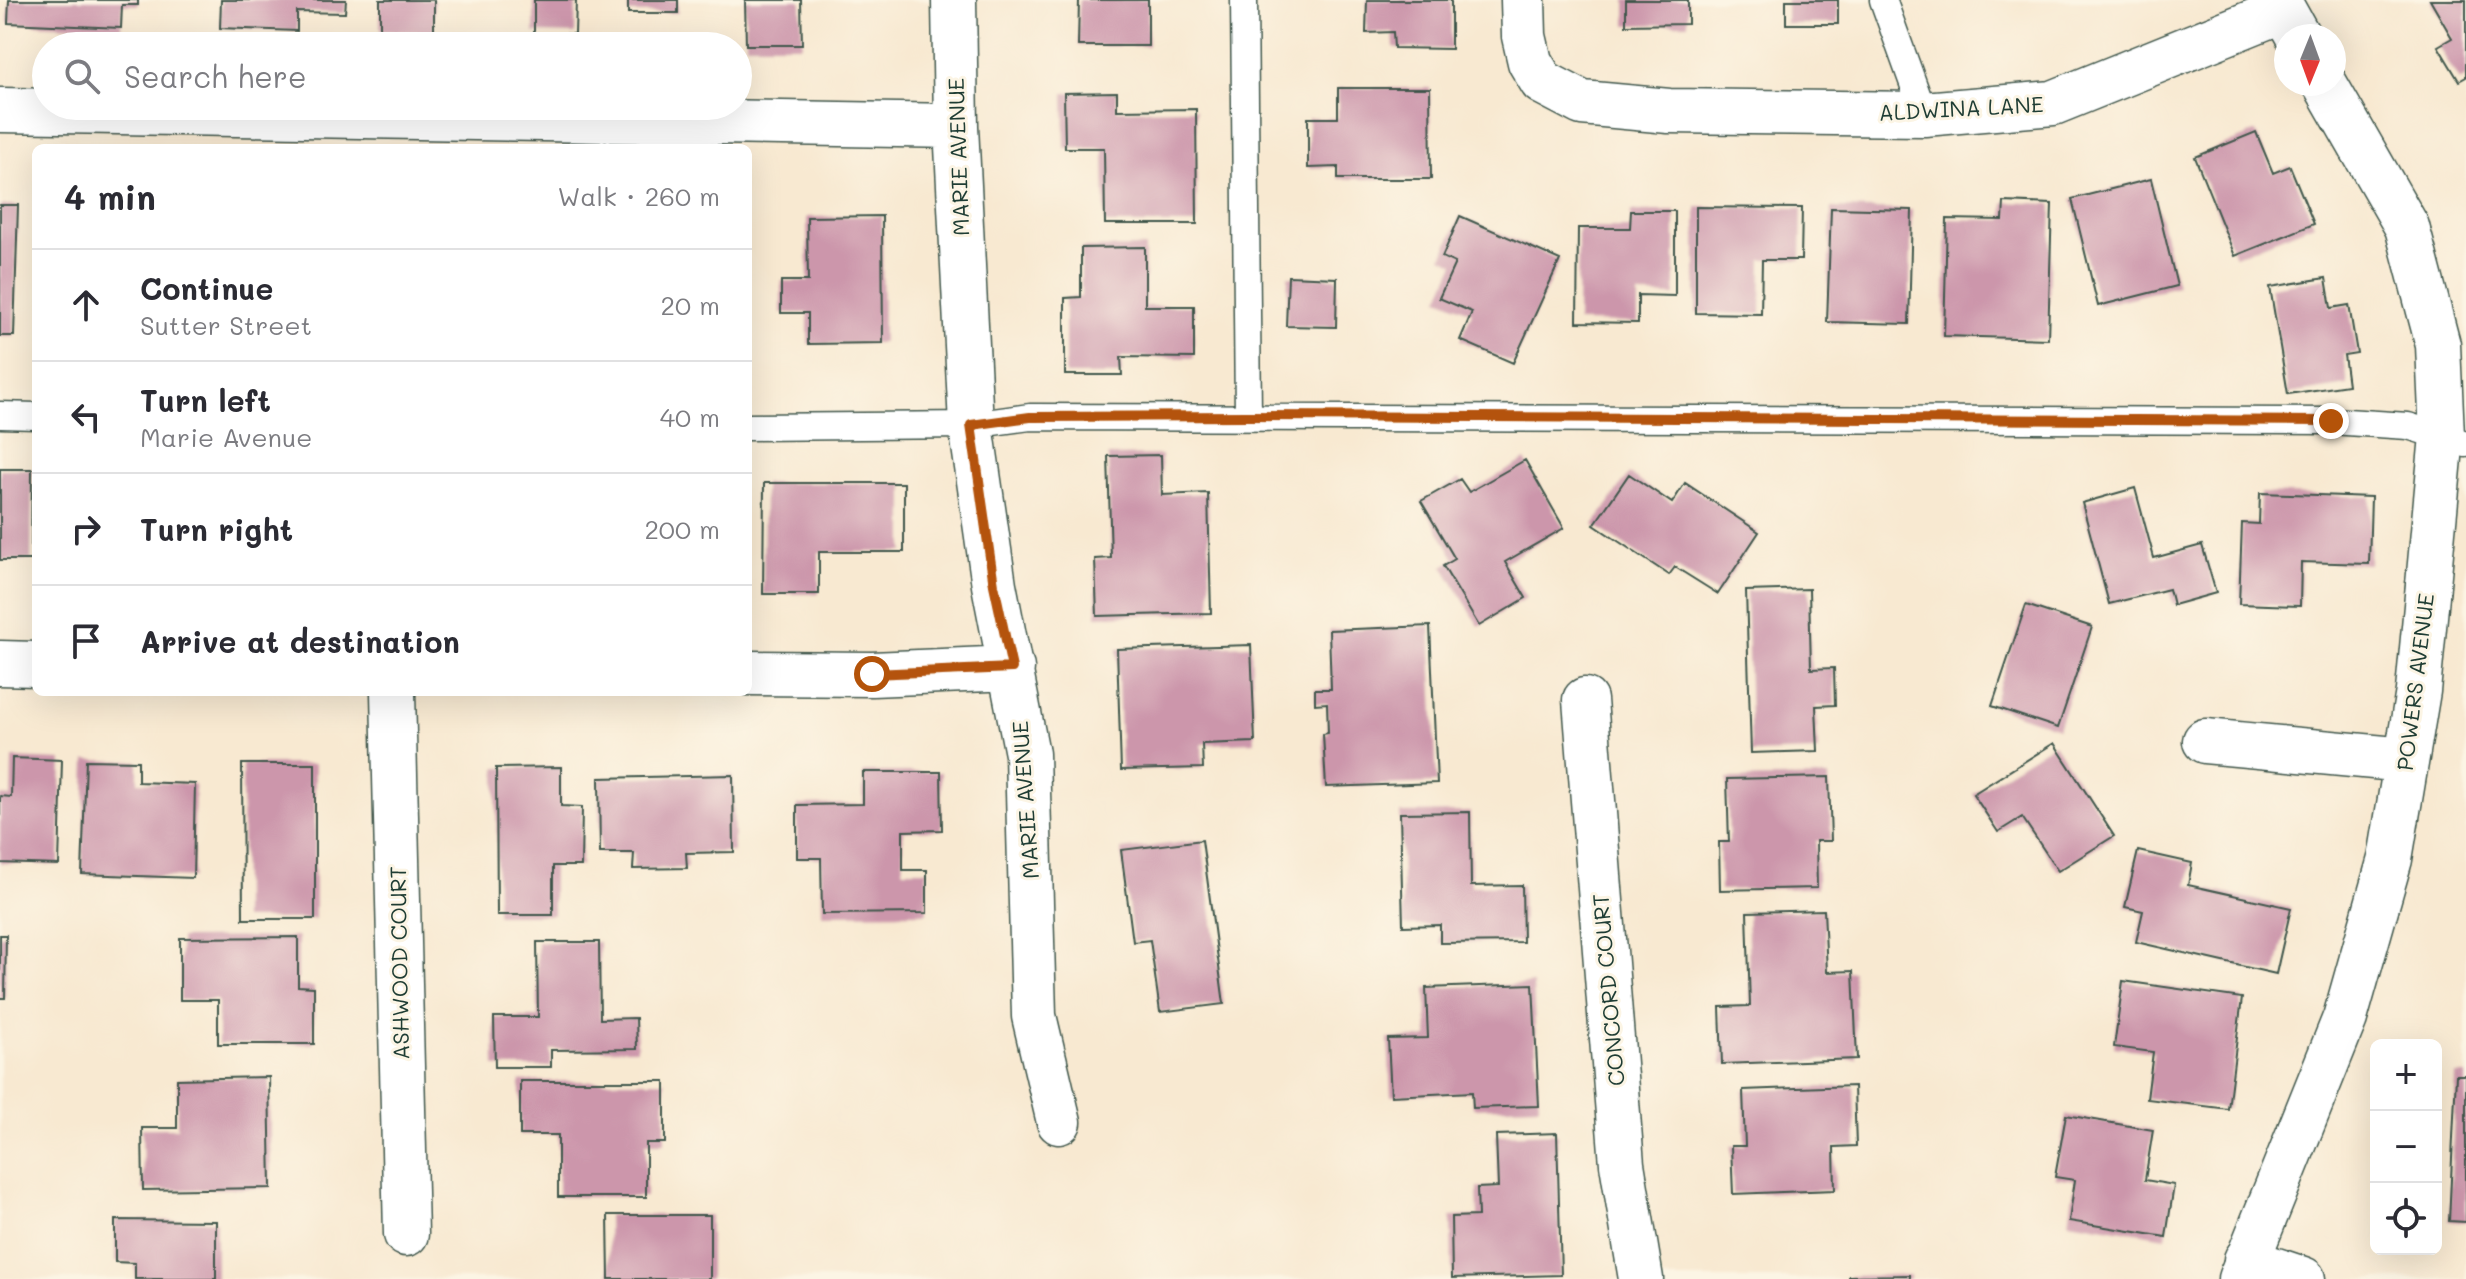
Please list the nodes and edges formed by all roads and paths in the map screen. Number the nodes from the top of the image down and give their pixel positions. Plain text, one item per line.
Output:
1 (954, 0) edge
2 (1244, 0) edge
3 (1523, 0) edge
4 (1883, 0) edge
5 (2286, 15) edge
6 (2332, 96) edge
7 (0, 110) edge
8 (32, 111) edge
9 (1924, 114) junction
10 (598, 120) edge
11 (956, 126) junction
12 (0, 415) edge
13 (32, 416) edge
14 (1248, 416) junction
15 (971, 425) junction
16 (752, 427) edge
17 (2454, 440) edge
18 (0, 663) edge
19 (32, 664) edge
20 (1012, 668) junction
21 (752, 673) edge
22 (393, 696) edge
23 (1585, 700) dead end
24 (2205, 741) dead end
25 (2406, 760) junction
26 (1059, 1122) dead end
27 (406, 1234) dead end
28 (2243, 1269) edge
29 (1641, 1279) edge
30 (2303, 1279) edge

1 - 11 street, MARIE AVENUE
2 - 14 lane
3 - 9 street, ALDWINA LANE
4 - 9 lane
5 - 9 street, ALDWINA LANE
6 - 17 street, POWERS AVENUE
7 - 8 street
10 - 11 street
11 - 15 street, MARIE AVENUE
12 - 13 lane
14 - 15 lane
14 - 17 lane
15 - 16 lane
15 - 20 street, MARIE AVENUE
17 - 25 street, POWERS AVENUE
18 - 19 street
20 - 21 street
20 - 26 street, MARIE AVENUE
22 - 27 street, ASHWOOD COURT
23 - 29 street, CONCORD COURT
24 - 25 street
25 - 28 street, POWERS AVENUE
28 - 30 street

